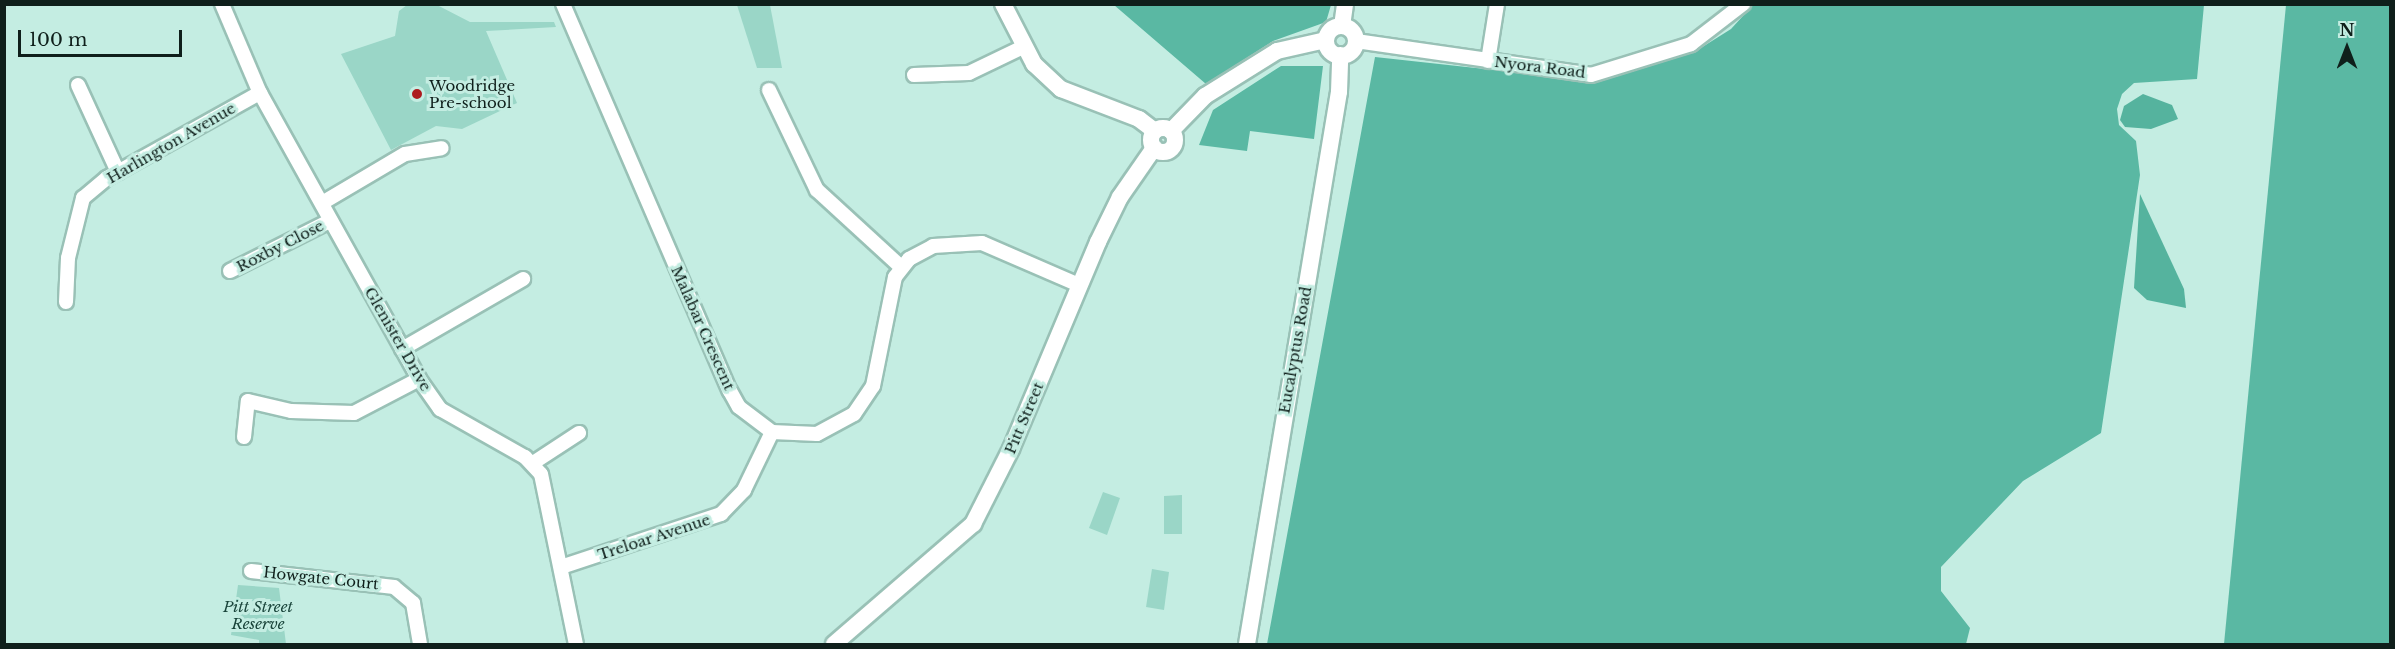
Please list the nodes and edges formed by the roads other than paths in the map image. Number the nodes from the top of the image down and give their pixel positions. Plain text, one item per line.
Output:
1 (222, 4) edge
2 (563, 4) edge
3 (1003, 4) edge
4 (1345, 4) edge
5 (1497, 4) edge
6 (1743, 4) edge
7 (1342, 26) junction
8 (1326, 40) junction
9 (1356, 41) junction
10 (1023, 47) junction
11 (1340, 55) junction
12 (1488, 61) junction
13 (914, 75) dead end
14 (78, 86) dead end
15 (769, 90) dead end
16 (260, 93) junction
17 (1163, 131) junction
18 (442, 148) dead end
19 (118, 172) junction
20 (322, 203) junction
21 (330, 221) junction
22 (901, 267) junction
23 (230, 271) dead end
24 (523, 279) dead end
25 (1079, 285) junction
26 (66, 302) dead end
27 (402, 349) junction
28 (419, 379) junction
29 (772, 432) junction
30 (579, 433) dead end
31 (244, 437) dead end
32 (533, 463) junction
33 (561, 567) junction
34 (251, 571) dead end
35 (420, 645) edge
36 (576, 645) edge
37 (834, 645) edge
38 (1247, 645) edge

1 - 16 street, Glenister Drive
2 - 29 street, Malabar Crescent
3 - 10 street
4 - 7 street
5 - 12 street
6 - 12 street, Nyora Road
7 - 8 street
7 - 9 street
8 - 11 street
8 - 17 street
9 - 11 street
9 - 12 street, Nyora Road
10 - 13 street
10 - 17 street
11 - 38 street, Eucalyptus Road
14 - 19 street
15 - 22 street
16 - 19 street, Harlington Avenue
16 - 20 street, Glenister Drive
17 - 25 street, Pitt Street
18 - 20 street
19 - 26 street, Harlington Avenue
20 - 21 street, Glenister Drive
21 - 23 street, Roxby Close
21 - 27 street, Glenister Drive
22 - 25 street
22 - 29 street
24 - 27 street
25 - 37 street, Pitt Street
27 - 28 street, Glenister Drive
28 - 31 street
28 - 32 street, Glenister Drive
29 - 33 street, Treloar Avenue
30 - 32 street
32 - 33 street
33 - 36 street
34 - 35 street, Howgate Court

